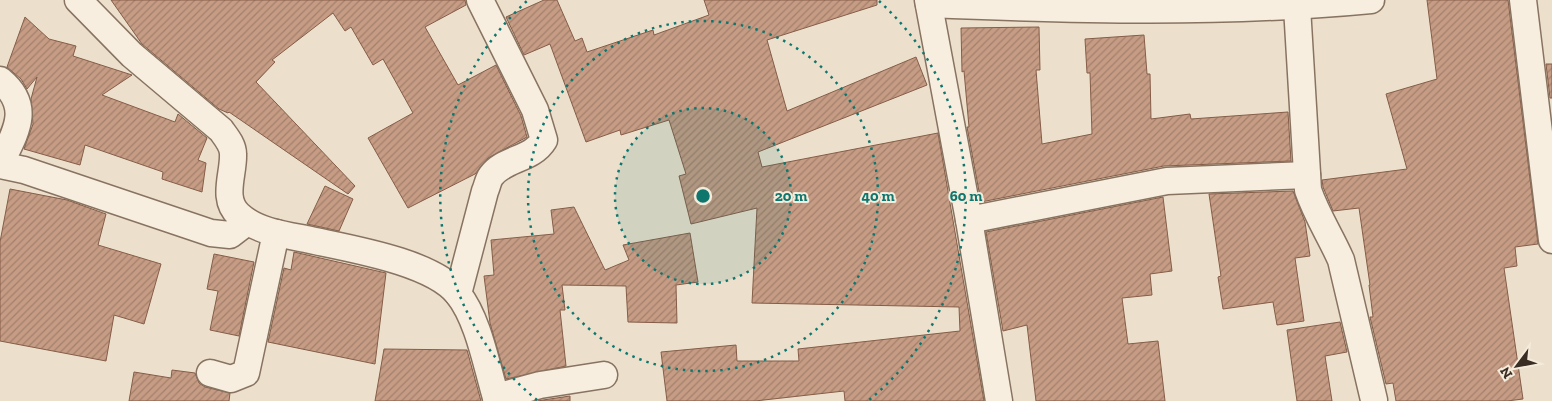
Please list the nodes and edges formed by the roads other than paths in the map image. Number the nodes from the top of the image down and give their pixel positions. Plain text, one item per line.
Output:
1 (78, 0) edge
2 (480, 0) edge
3 (1371, 0) edge
4 (1523, 0) edge
5 (928, 2) edge
6 (1297, 7) junction
7 (0, 80) edge
8 (0, 165) edge
9 (1307, 175) junction
10 (969, 220) junction
11 (247, 222) junction
12 (276, 233) junction
13 (1552, 240) edge
14 (458, 294) junction
15 (210, 373) dead end
16 (604, 375) dead end
17 (496, 399) edge
18 (1374, 400) edge
19 (999, 401) edge

1 - 11 street
2 - 14 street
3 - 6 street
4 - 13 street
5 - 6 street
5 - 10 street
6 - 9 street
7 - 8 street
8 - 11 street
9 - 10 street
9 - 18 street
10 - 19 street
11 - 12 street
12 - 14 street
12 - 15 street
14 - 17 street
16 - 17 street

